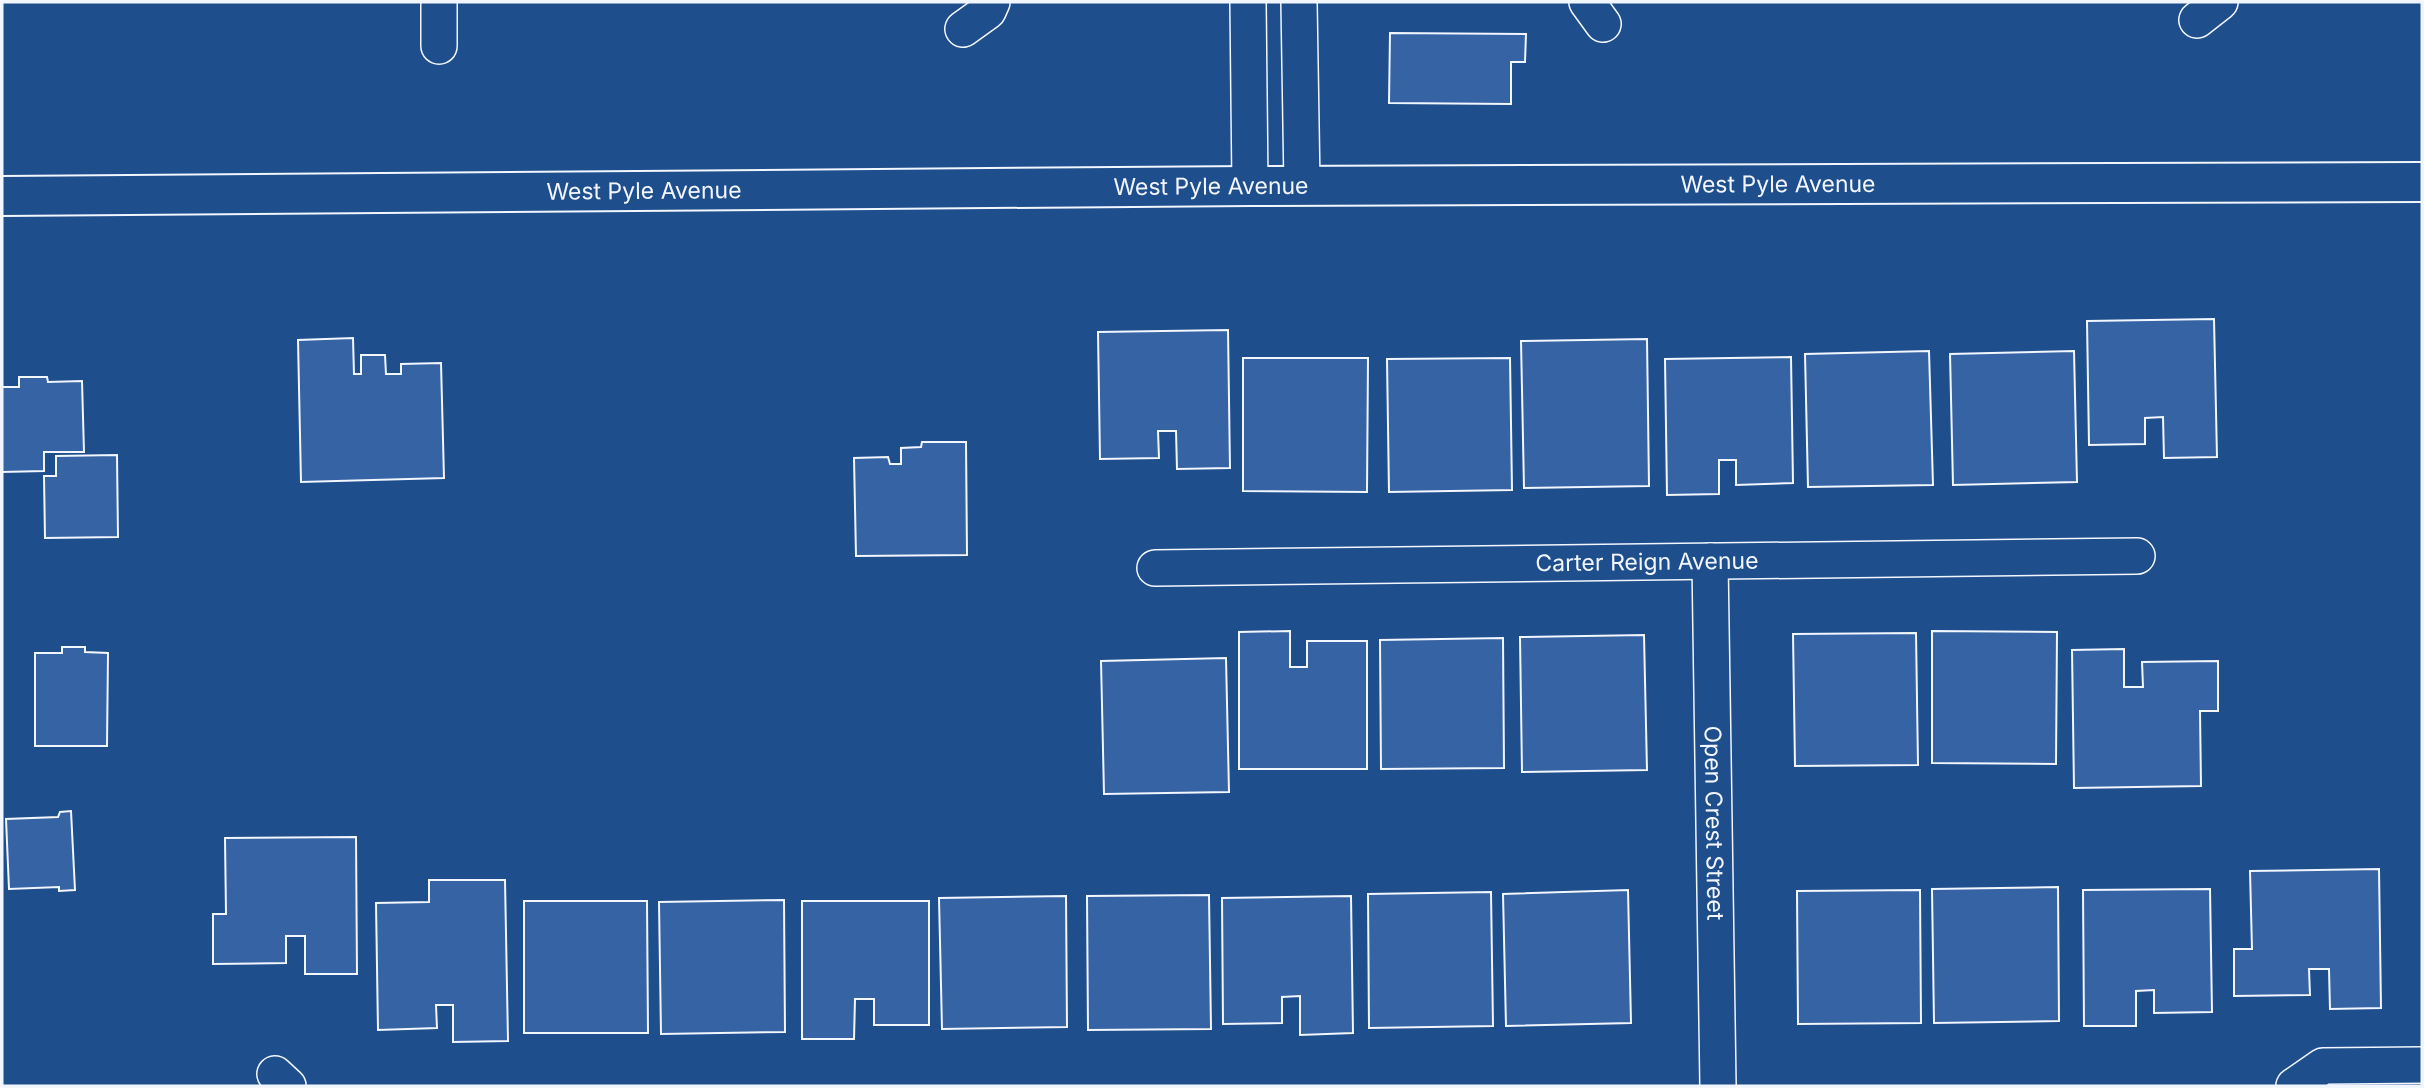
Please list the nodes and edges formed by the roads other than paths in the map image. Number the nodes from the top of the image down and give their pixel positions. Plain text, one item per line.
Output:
1 (439, 2) edge
2 (992, 2) edge
3 (1248, 2) edge
4 (1299, 2) edge
5 (963, 29) dead end
6 (439, 46) dead end
7 (2422, 182) edge
8 (1250, 186) junction
9 (1302, 186) junction
10 (2, 196) edge
11 (2137, 556) dead end
12 (1710, 561) junction
13 (1155, 568) dead end
14 (2422, 1065) edge
15 (1718, 1086) edge
16 (2294, 1086) edge

1 - 6 street
2 - 5 street
3 - 8 street
4 - 9 street
7 - 9 street, West Pyle Avenue
8 - 9 street, West Pyle Avenue
8 - 10 street, West Pyle Avenue
11 - 12 street, Carter Reign Avenue
12 - 13 street, Carter Reign Avenue
12 - 15 street, Open Crest Street
14 - 16 street

